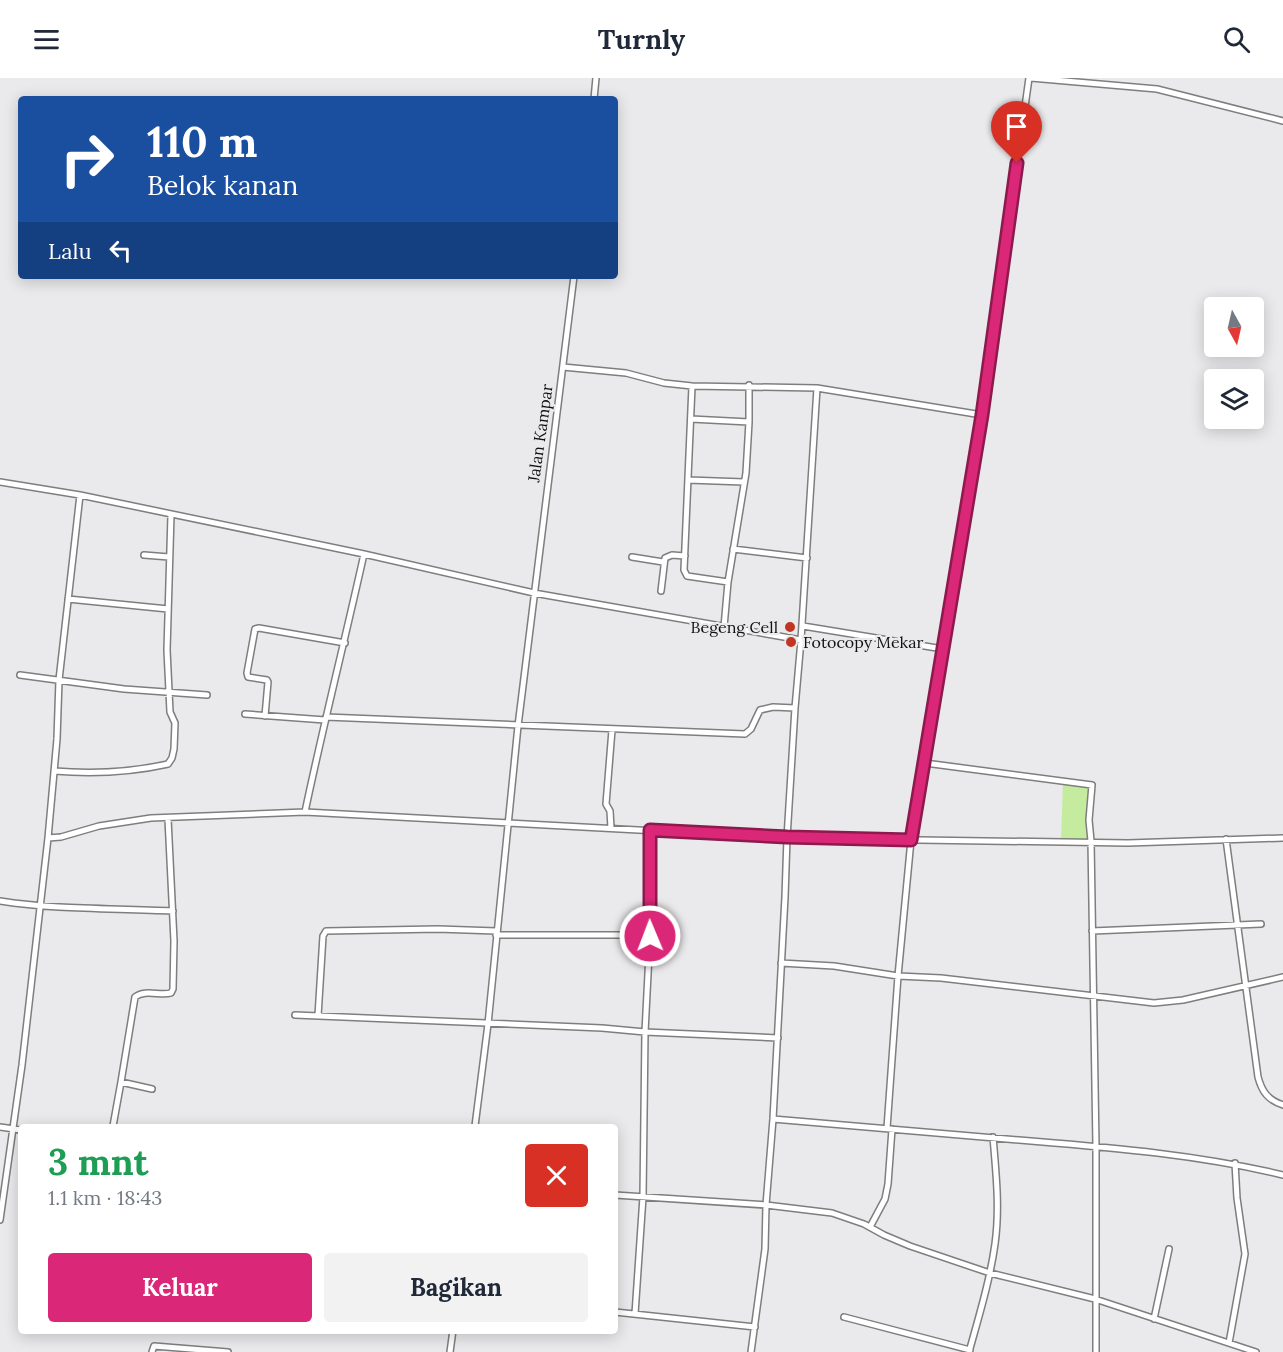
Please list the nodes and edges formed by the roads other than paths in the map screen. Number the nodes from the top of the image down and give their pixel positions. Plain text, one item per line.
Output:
1 (596, 78) edge
2 (1030, 78) edge
3 (594, 96) edge
4 (1283, 121) edge
5 (574, 279) edge
6 (563, 367) junction
7 (749, 385) junction
8 (692, 386) junction
9 (817, 388) junction
10 (982, 415) junction
11 (691, 419) junction
12 (749, 423) junction
13 (688, 480) junction
14 (0, 482) edge
15 (744, 482) junction
16 (80, 495) junction
17 (171, 515) junction
18 (733, 549) junction
19 (364, 554) junction
20 (144, 555) dead end
21 (685, 556) junction
22 (169, 557) junction
23 (632, 557) dead end
24 (807, 558) junction
25 (663, 562) junction
26 (728, 582) junction
27 (661, 591) dead end
28 (534, 593) junction
29 (68, 599) junction
30 (168, 609) junction
31 (803, 626) junction
32 (724, 627) junction
33 (801, 640) junction
34 (345, 643) junction
35 (943, 649) junction
36 (20, 675) dead end
37 (59, 680) junction
38 (169, 691) junction
39 (207, 695) dead end
40 (795, 708) junction
41 (245, 714) dead end
42 (265, 716) junction
43 (328, 718) junction
44 (518, 726) junction
45 (612, 730) junction
46 (925, 763) junction
47 (54, 771) junction
48 (305, 812) junction
49 (168, 819) junction
50 (507, 822) junction
51 (611, 828) junction
52 (650, 830) junction
53 (787, 837) junction
54 (48, 838) junction
55 (1283, 838) edge
56 (1226, 839) junction
57 (911, 840) junction
58 (1091, 841) junction
59 (0, 901) edge
60 (39, 907) junction
61 (172, 911) junction
62 (1261, 924) dead end
63 (1238, 925) junction
64 (1092, 931) junction
65 (496, 933) junction
66 (650, 936) junction
67 (781, 963) junction
68 (898, 976) junction
69 (1283, 977) edge
70 (1245, 986) junction
71 (1093, 995) junction
72 (295, 1015) dead end
73 (318, 1016) junction
74 (488, 1024) junction
75 (645, 1032) junction
76 (778, 1038) junction
77 (121, 1082) junction
78 (152, 1089) dead end
79 (1283, 1105) edge
80 (773, 1119) junction
81 (113, 1124) edge
82 (475, 1124) edge
83 (0, 1127) edge
84 (890, 1128) junction
85 (14, 1129) junction
86 (18, 1130) edge
87 (993, 1137) junction
88 (1096, 1146) junction
89 (1234, 1163) junction
90 (1283, 1175) edge
91 (618, 1195) edge
92 (643, 1197) junction
93 (766, 1205) junction
94 (0, 1220) edge
95 (867, 1225) junction
96 (1169, 1249) dead end
97 (990, 1273) junction
98 (1095, 1299) junction
99 (618, 1312) edge
100 (635, 1314) junction
101 (844, 1317) dead end
102 (1154, 1319) junction
103 (755, 1327) junction
104 (452, 1334) edge
105 (1229, 1343) junction
106 (970, 1351) edge
107 (152, 1352) edge
108 (228, 1352) edge
109 (450, 1352) edge
110 (752, 1352) edge
111 (1096, 1352) edge
112 (1256, 1352) edge

1 - 3 street
2 - 4 street
2 - 10 street
5 - 6 street, Jalan Kampar
6 - 8 street
6 - 28 street, Jalan Kampar
7 - 8 street
7 - 9 street
7 - 12 street
8 - 11 street
9 - 10 street
9 - 24 street
10 - 35 street
11 - 12 street
11 - 13 street
12 - 15 street
13 - 15 street
13 - 21 street
14 - 16 street
15 - 18 street
16 - 17 street
16 - 29 street
17 - 19 street
17 - 22 street
18 - 24 street
18 - 26 street
19 - 28 street
19 - 34 street
20 - 22 street
21 - 25 street
21 - 26 street
22 - 30 street
23 - 25 street
24 - 31 street
25 - 27 street
26 - 32 street
28 - 32 street
28 - 44 street, Jalan Kampar
29 - 30 street
29 - 37 street
30 - 38 street
31 - 33 street
31 - 35 street
32 - 33 street
33 - 40 street
34 - 42 street
34 - 43 street
35 - 46 street
36 - 37 street
37 - 38 street
37 - 47 street
38 - 39 street
38 - 47 street
40 - 45 street
40 - 53 street
41 - 42 street
42 - 43 street
43 - 44 street
43 - 48 street
44 - 45 street
44 - 50 street, Jalan Kampar
45 - 51 street
46 - 57 street
46 - 58 street
47 - 54 street
48 - 49 street
48 - 50 street
49 - 54 street
49 - 61 street
50 - 51 street
50 - 65 street, Jalan Kampar
51 - 52 street
52 - 53 street
52 - 66 street
53 - 57 street
53 - 67 street
54 - 60 street
55 - 56 street
56 - 58 street
56 - 63 street
57 - 58 street
57 - 68 street
58 - 64 street
59 - 60 street
60 - 61 street
60 - 85 street
61 - 77 street
62 - 63 street
63 - 64 street
63 - 70 street
64 - 71 street
65 - 66 street
65 - 73 street
65 - 74 street, Jalan Kampar
66 - 75 street
67 - 68 street
67 - 76 street
68 - 71 street
68 - 84 street
69 - 70 street
70 - 71 street
70 - 79 street
71 - 88 street
72 - 73 street
73 - 74 street
74 - 75 street
74 - 82 street, Jalan Kampar
75 - 76 street
75 - 92 street
76 - 80 street
77 - 78 street
77 - 81 street
80 - 84 street
80 - 93 street
83 - 85 street
84 - 87 street
84 - 95 street
85 - 86 street
85 - 94 street
87 - 88 street
87 - 97 street
88 - 89 street
88 - 98 street
89 - 90 street
89 - 105 street
91 - 92 street
92 - 93 street
92 - 100 street
93 - 95 street
93 - 103 street
95 - 97 street
96 - 102 street
97 - 98 street
97 - 106 street
98 - 102 street
98 - 111 street
99 - 100 street
100 - 103 street
101 - 106 street
102 - 105 street
103 - 110 street
104 - 109 street
105 - 112 street
107 - 108 street

